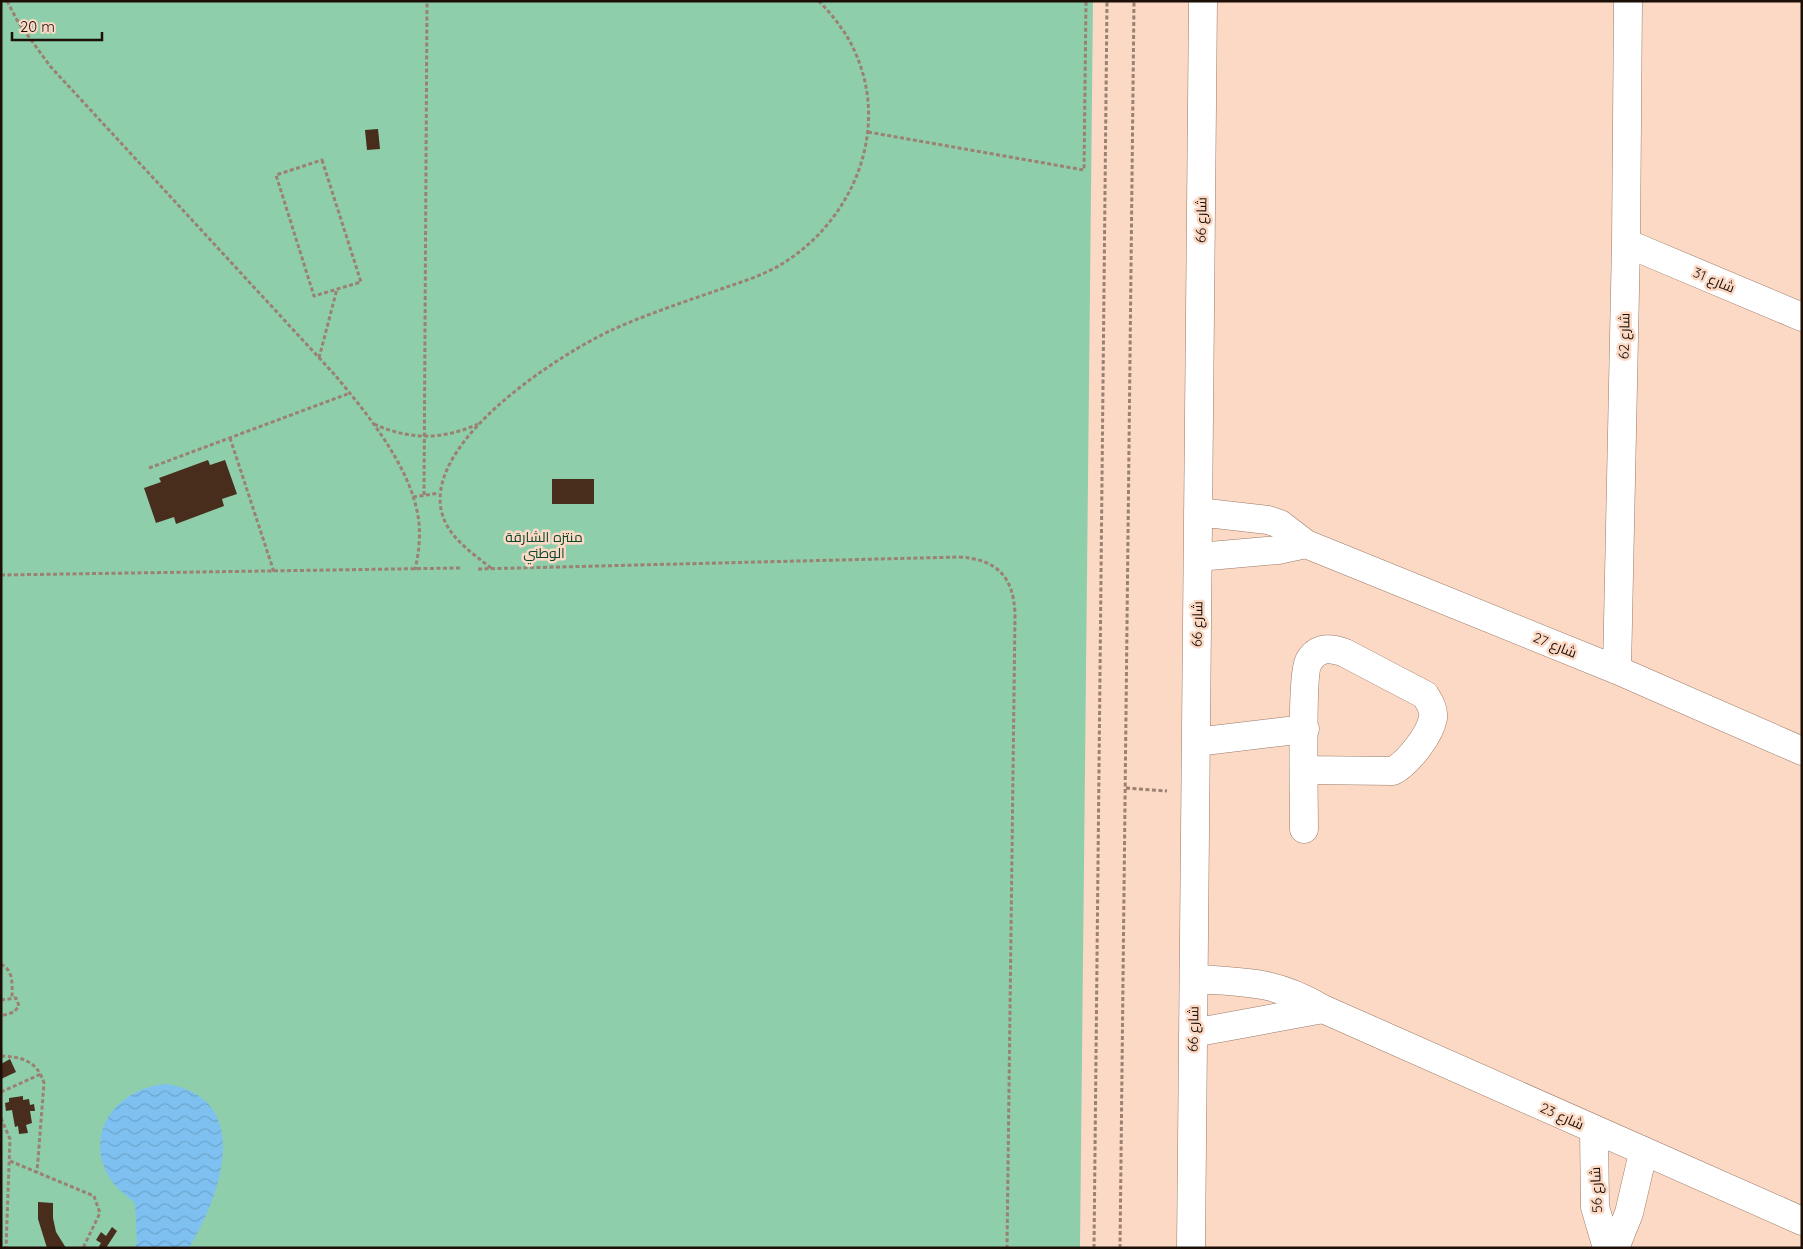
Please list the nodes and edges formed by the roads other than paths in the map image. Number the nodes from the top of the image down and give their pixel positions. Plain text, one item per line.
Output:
1 (1203, 1) edge
2 (1628, 1) edge
3 (1626, 243) junction
4 (1802, 317) edge
5 (1198, 512) junction
6 (1306, 544) junction
7 (1198, 557) junction
8 (1617, 670) junction
9 (1305, 729) junction
10 (1196, 742) junction
11 (1802, 751) edge
12 (1304, 770) junction
13 (1304, 829) dead end
14 (1194, 979) junction
15 (1324, 1009) junction
16 (1193, 1034) junction
17 (1594, 1130) junction
18 (1643, 1153) junction
19 (1802, 1222) edge
20 (1191, 1248) edge
21 (1607, 1248) edge
22 (1615, 1248) edge

1 - 5 street, شارع 66
2 - 3 street, شارع 62
3 - 4 street, شارع 31
3 - 8 street, شارع 62
5 - 6 street, شارع 27
5 - 7 street, شارع 66
6 - 7 street
6 - 8 street, شارع 27
7 - 10 street, شارع 66
8 - 11 street, شارع 27
9 - 10 street
9 - 12 street
9 - 12 street
10 - 14 street, شارع 66
12 - 13 street
14 - 15 street, شارع 23
14 - 16 street, شارع 66
15 - 16 street
15 - 17 street, شارع 23
16 - 20 street, شارع 66
17 - 18 street, شارع 23
17 - 21 street, شارع 56
18 - 19 street, شارع 23
18 - 22 street

